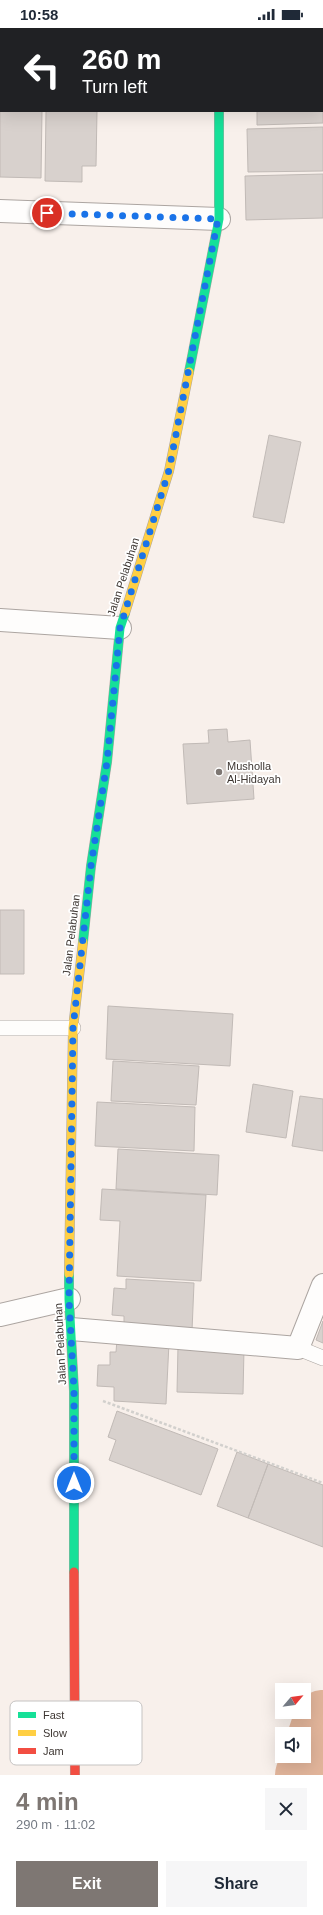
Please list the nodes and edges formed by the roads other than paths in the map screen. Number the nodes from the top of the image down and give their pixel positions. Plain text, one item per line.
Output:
1 (219, 112) edge
2 (0, 211) edge
3 (218, 219) junction
4 (0, 620) edge
5 (120, 628) junction
6 (0, 1028) edge
7 (73, 1028) junction
8 (323, 1285) edge
9 (69, 1300) junction
10 (0, 1315) edge
11 (71, 1330) junction
12 (298, 1348) junction
13 (323, 1358) edge
14 (74, 1701) edge

1 - 3 street, Jalan Pelabuhan
2 - 3 street
3 - 5 street, Jalan Pelabuhan
4 - 5 street
5 - 7 street, Jalan Pelabuhan
6 - 7 lane
7 - 9 street, Jalan Pelabuhan
8 - 12 street
9 - 10 street
9 - 11 street, Jalan Pelabuhan
11 - 12 street
11 - 14 street, Jalan Pelabuhan
12 - 13 lane

